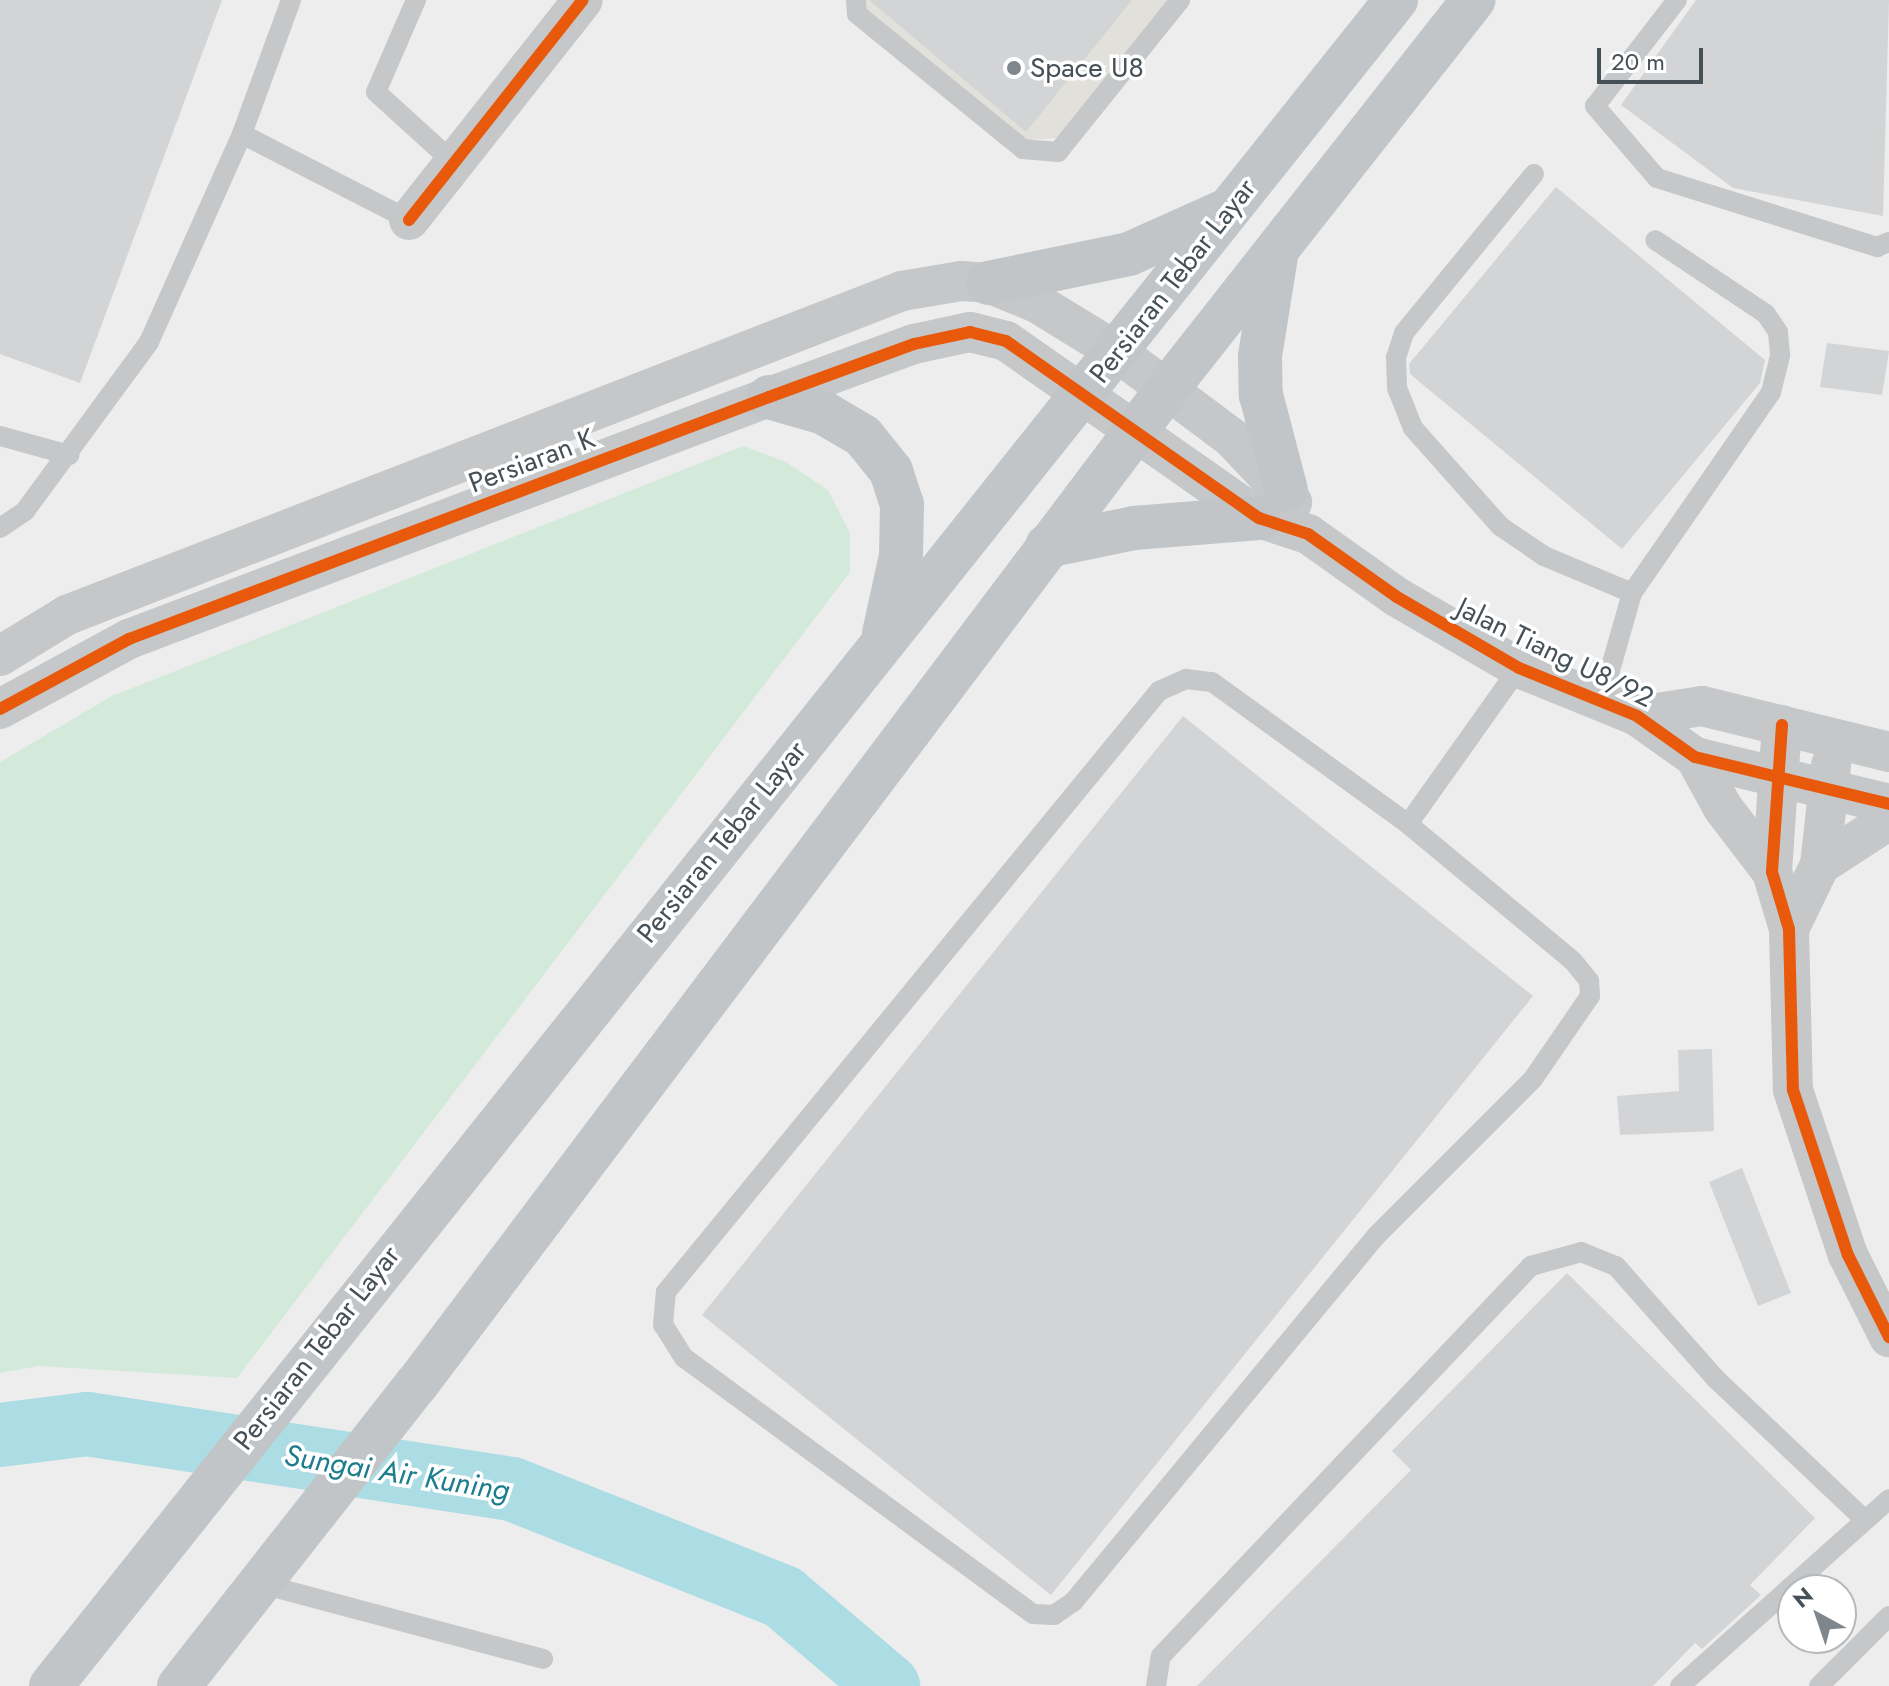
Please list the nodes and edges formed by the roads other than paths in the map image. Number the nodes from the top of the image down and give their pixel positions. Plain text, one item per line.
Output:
1 (291, 0) edge
2 (416, 0) edge
3 (583, 0) edge
4 (856, 0) edge
5 (1180, 0) edge
6 (1396, 0) edge
7 (1473, 0) edge
8 (1677, 0) edge
9 (242, 134) junction
10 (455, 164) junction
11 (1534, 174) dead end
12 (1231, 208) junction
13 (409, 220) joint
14 (1655, 240) dead end
15 (1889, 242) edge
16 (1278, 246) junction
17 (988, 283) junction
18 (1117, 352) junction
19 (1168, 388) junction
20 (1086, 391) junction
21 (769, 397) junction
22 (1136, 431) junction
23 (0, 436) edge
24 (69, 455) junction
25 (1272, 504) junction
26 (0, 528) edge
27 (1047, 546) junction
28 (1632, 593) junction
29 (881, 643) junction
30 (0, 656) edge
31 (1519, 668) junction
32 (0, 709) edge
33 (1619, 709) junction
34 (1782, 725) junction
35 (1834, 735) junction
36 (1889, 752) edge
37 (1695, 757) junction
38 (1774, 780) junction
39 (1828, 792) junction
40 (1889, 804) edge
41 (1889, 820) edge
42 (1408, 824) junction
43 (1820, 865) junction
44 (1772, 872) junction
45 (1789, 929) junction
46 (1889, 1337) edge
47 (1889, 1499) edge
48 (1865, 1520) junction
49 (266, 1572) junction
50 (1889, 1616) edge
51 (543, 1659) dead end
52 (51, 1686) edge
53 (179, 1686) edge
54 (1156, 1686) edge
55 (1680, 1686) edge
56 (1819, 1686) edge

1 - 9 lane
2 - 10 lane
3 - 10 street
4 - 5 lane
6 - 12 main road, Persiaran Tebar Layar
7 - 16 main road
8 - 15 lane
9 - 13 lane
9 - 24 lane
10 - 13 street
11 - 28 lane
12 - 17 main road
12 - 18 main road, Persiaran Tebar Layar
14 - 28 lane
16 - 19 main road
16 - 25 main road
17 - 18 street, Persiaran K
17 - 30 street, Persiaran K
18 - 19 street, Persiaran K
18 - 20 main road, Persiaran Tebar Layar
19 - 22 main road
19 - 25 street, Persiaran K
20 - 21 street, Persiaran K
20 - 22 street, Persiaran K
20 - 29 main road, Persiaran Tebar Layar
21 - 29 main road
21 - 32 street, Persiaran K
22 - 25 street, Persiaran K
22 - 27 main road
23 - 24 lane
24 - 26 lane
25 - 27 main road
25 - 31 street, Jalan Tiang U8/92
27 - 49 main road
28 - 33 lane
29 - 52 main road, Persiaran Tebar Layar
31 - 33 street, Jalan Tiang U8/92
31 - 42 lane
33 - 34 street, Jalan Tiang U8/92
33 - 37 street, Jalan Tiang U8/92
34 - 35 street, Jalan Tiang U8/92
34 - 38 street
35 - 36 street, Jalan Tiang U8/92
35 - 39 street
37 - 38 street, Jalan Tiang U8/92
37 - 44 street
38 - 39 street, Jalan Tiang U8/92
38 - 44 street
39 - 40 street, Jalan Tiang U8/92
39 - 43 street
41 - 43 street
42 - 42 lane
43 - 45 street
44 - 45 street
45 - 46 street
47 - 48 lane
48 - 54 lane
48 - 55 lane
49 - 51 lane
49 - 53 main road
50 - 56 lane

